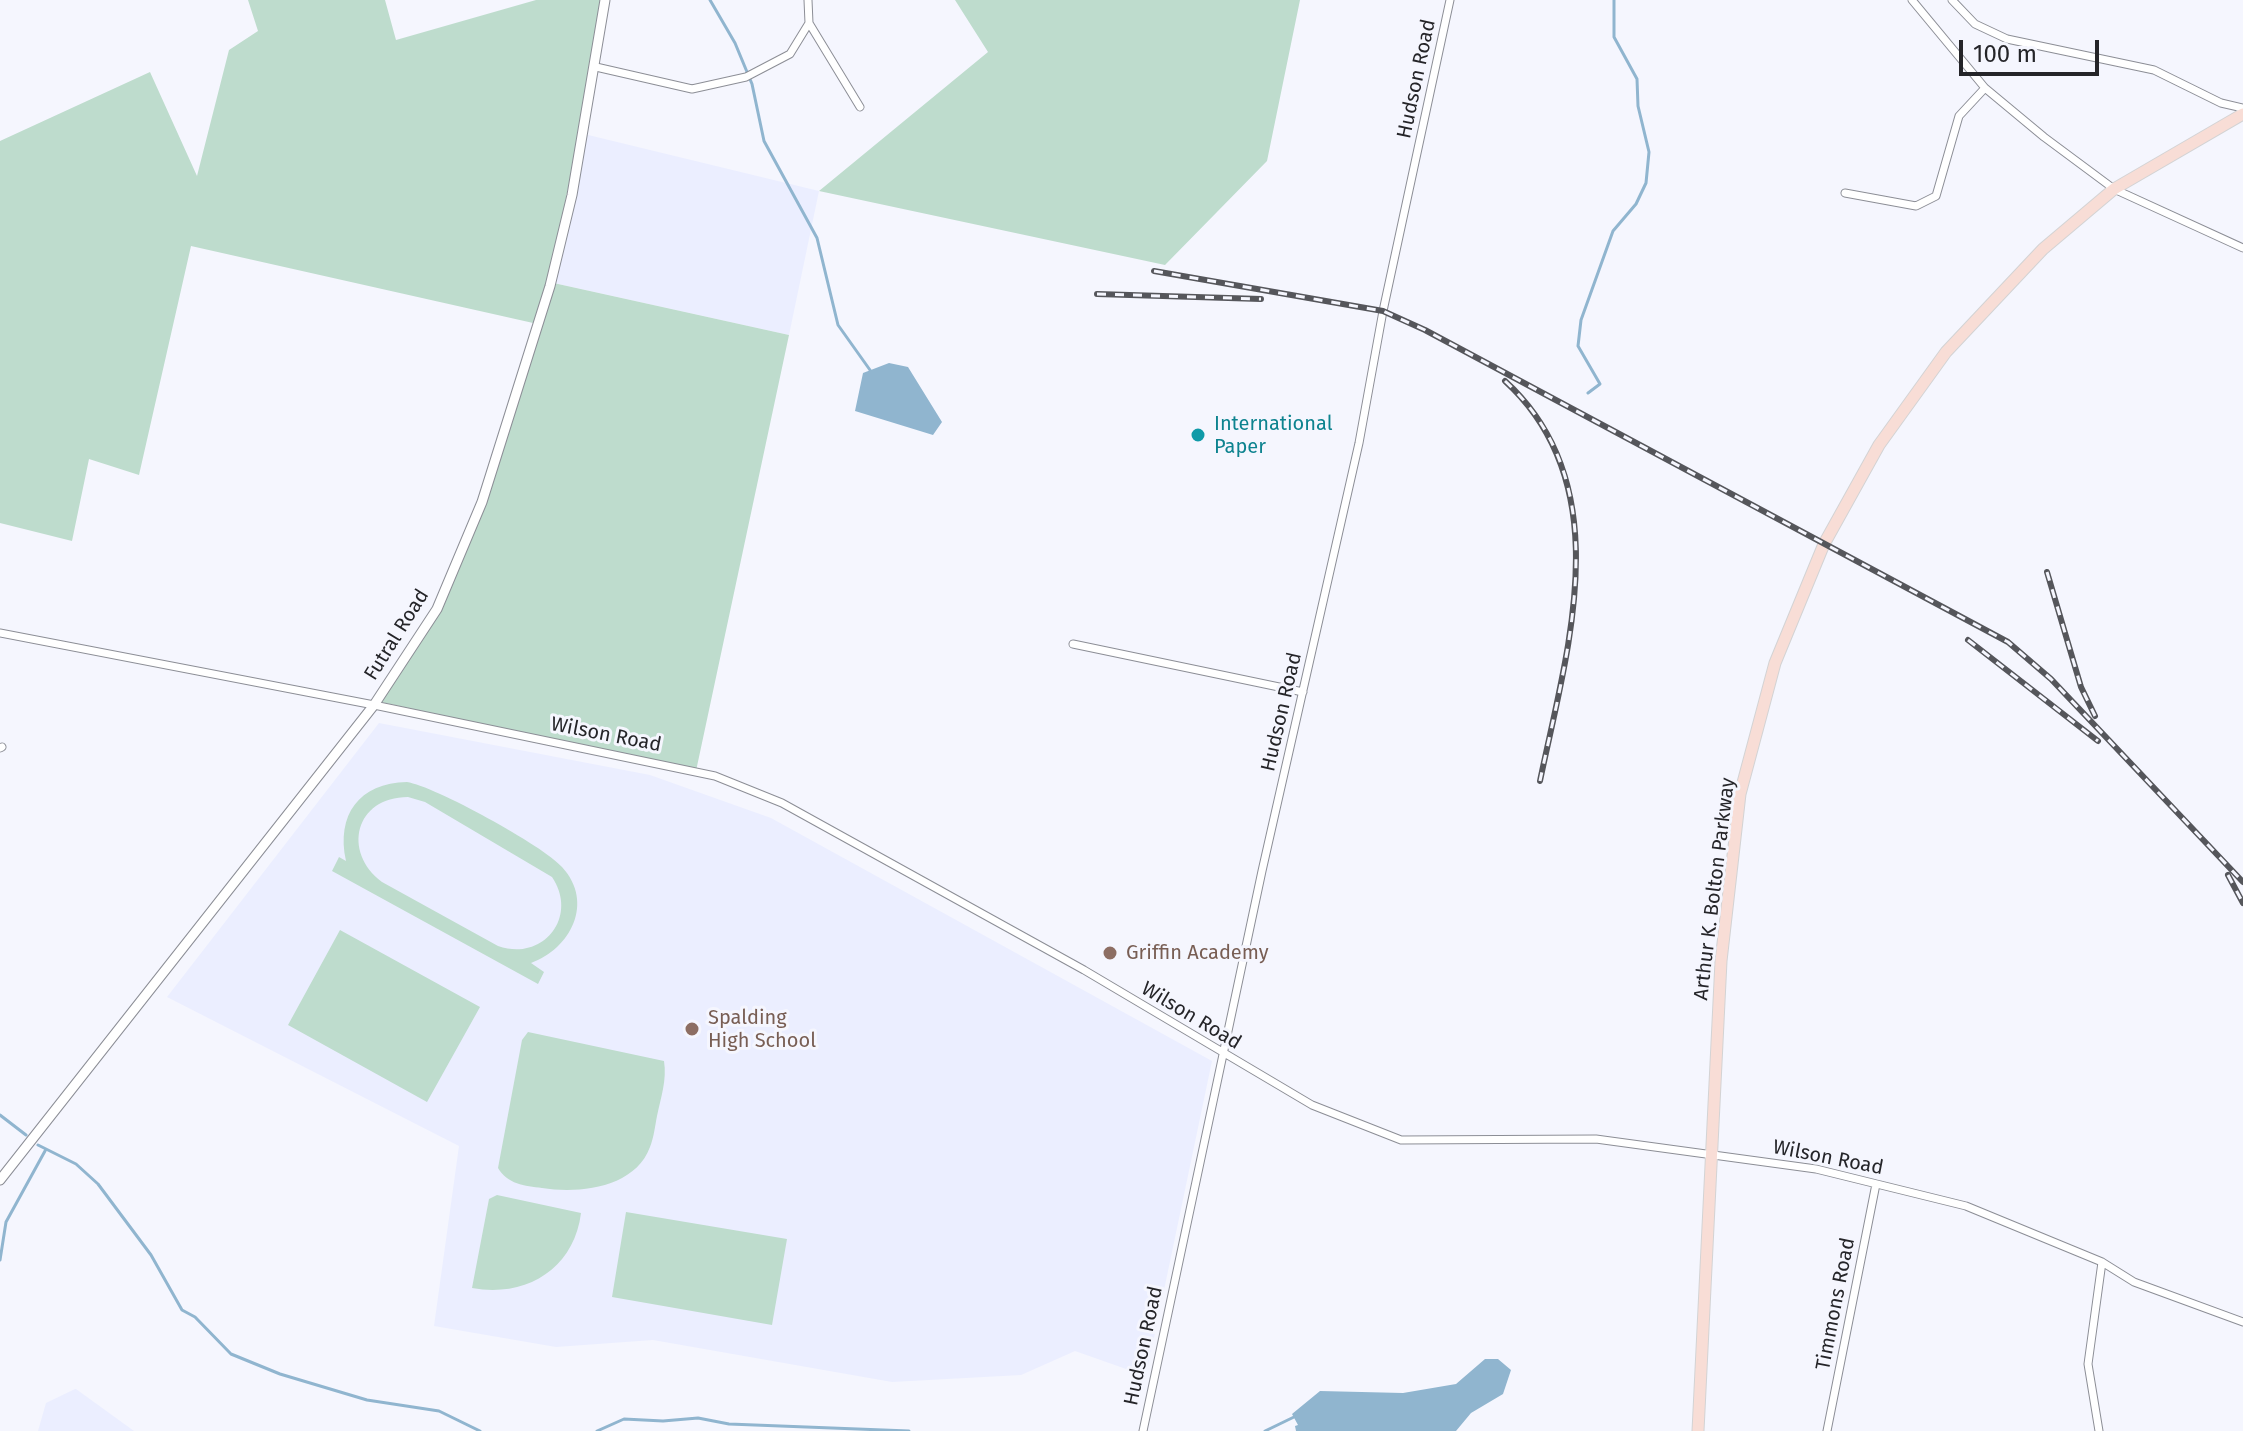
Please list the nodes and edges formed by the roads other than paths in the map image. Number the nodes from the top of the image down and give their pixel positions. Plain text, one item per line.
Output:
1 (605, 0) edge
2 (808, 0) edge
3 (1450, 0) edge
4 (1912, 0) edge
5 (1952, 0) edge
6 (809, 23) junction
7 (596, 67) junction
8 (1985, 88) junction
9 (860, 107) dead end
10 (2243, 111) edge
11 (2114, 189) junction
12 (1845, 193) dead end
13 (2243, 248) edge
14 (0, 633) edge
15 (1073, 644) dead end
16 (1303, 692) junction
17 (374, 705) junction
18 (1223, 1055) junction
19 (1713, 1153) junction
20 (0, 1180) edge
21 (1876, 1184) junction
22 (2102, 1262) junction
23 (2243, 1322) edge
24 (1143, 1431) edge
25 (1698, 1431) edge
26 (1827, 1431) edge
27 (2099, 1431) edge

1 - 7 street, Futral Road
2 - 6 street
3 - 16 street, Hudson Road
4 - 8 street
5 - 10 street
6 - 7 street
6 - 9 street
7 - 17 street, Futral Road
8 - 11 street
8 - 12 street
10 - 11 main road, Arthur K. Bolton Parkway
11 - 13 street
11 - 19 main road, Arthur K. Bolton Parkway
14 - 17 street, Wilson Road
15 - 16 street
16 - 18 street, Hudson Road
17 - 18 street, Wilson Road
17 - 20 street, Futral Road
18 - 19 street, Wilson Road
18 - 24 street, Hudson Road
19 - 21 street, Wilson Road
19 - 25 main road, Arthur K. Bolton Parkway
21 - 22 street, Wilson Road
21 - 26 street, Timmons Road
22 - 23 street, Wilson Road
22 - 27 street

